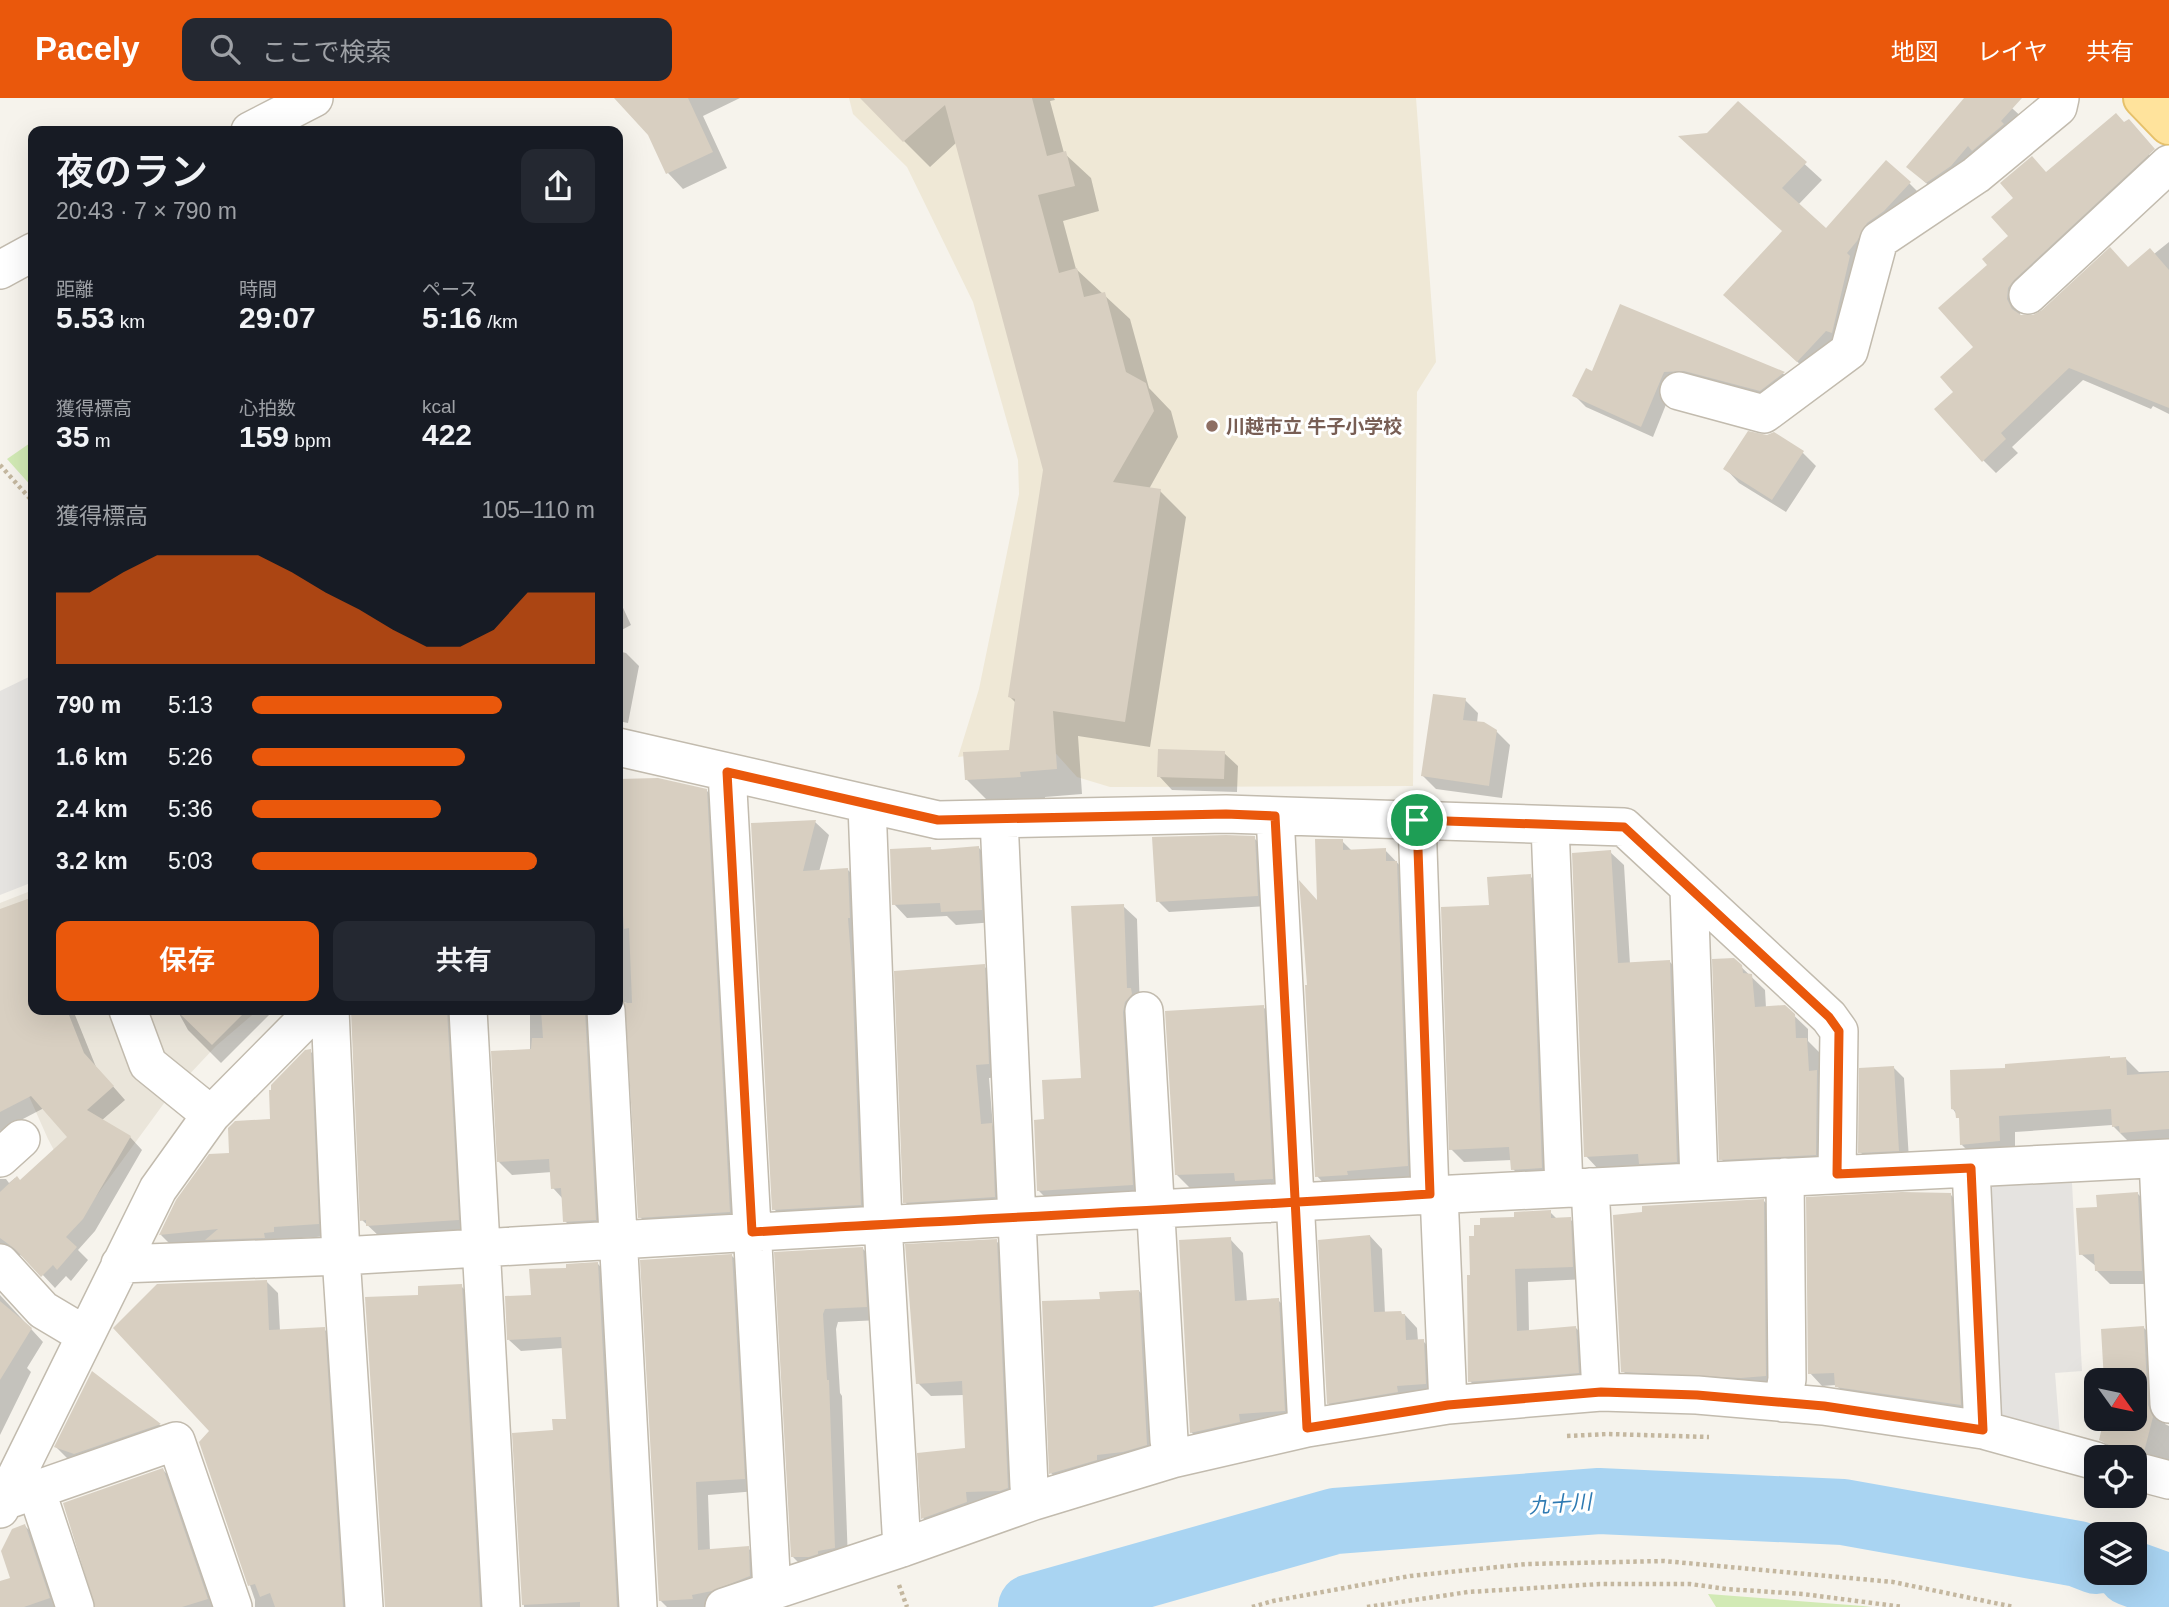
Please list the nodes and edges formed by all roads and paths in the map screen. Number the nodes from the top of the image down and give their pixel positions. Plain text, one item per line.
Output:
1 (313, 98) edge
2 (2060, 98) edge
3 (2143, 98) edge
4 (2169, 125) edge
5 (260, 126) edge
6 (2169, 164) edge
7 (28, 255) edge
8 (0, 270) edge
9 (2028, 295) dead end
10 (1679, 391) dead end
11 (0, 465) edge
12 (28, 496) edge
13 (623, 748) edge
14 (727, 772) junction
15 (867, 805) junction
16 (1275, 816) junction
17 (999, 819) junction
18 (1417, 820) junction
19 (1550, 825) junction
20 (1689, 889) junction
21 (1144, 1011) dead end
22 (130, 1015) edge
23 (310, 1015) edge
24 (330, 1015) edge
25 (468, 1015) edge
26 (606, 1015) edge
27 (211, 1115) junction
28 (2164, 1158) edge
29 (1971, 1168) junction
30 (1837, 1174) junction
31 (1785, 1177) junction
32 (1699, 1181) junction
33 (1577, 1187) junction
34 (1434, 1194) junction
35 (1295, 1202) junction
36 (1155, 1209) junction
37 (1018, 1217) junction
38 (883, 1224) junction
39 (752, 1232) junction
40 (618, 1240) junction
41 (481, 1247) junction
42 (341, 1256) junction
43 (0, 1263) edge
44 (120, 1264) junction
45 (85, 1335) junction
46 (1601, 1392) junction
47 (1783, 1403) junction
48 (2169, 1404) edge
49 (1448, 1405) junction
50 (1307, 1428) junction
51 (1983, 1430) junction
52 (1557, 1436) dead end
53 (1718, 1437) dead end
54 (2084, 1458) edge
55 (1172, 1459) junction
56 (13, 1499) edge
57 (1034, 1501) junction
58 (902, 1548) junction
59 (913, 1583) dead end
60 (772, 1591) junction
61 (888, 1591) dead end
62 (903, 1595) dead end
63 (75, 1607) edge
64 (233, 1607) edge
65 (364, 1607) edge
66 (501, 1607) edge
67 (638, 1607) edge
68 (724, 1607) edge
69 (907, 1607) edge
70 (1252, 1607) edge
71 (1367, 1607) edge
72 (1903, 1607) edge
73 (2014, 1607) edge

1 - 5 street
2 - 10 street
3 - 4 main road
6 - 9 street
7 - 8 street
11 - 12 path
13 - 14 street
14 - 15 street
14 - 39 street
15 - 17 street
15 - 38 street
16 - 17 street
16 - 18 street
16 - 35 street
17 - 37 street
18 - 19 street
18 - 34 street
19 - 20 street
19 - 33 street
20 - 30 street
20 - 32 street
21 - 36 street
22 - 27 street
23 - 27 street
24 - 42 street
25 - 41 street
26 - 40 street
27 - 44 street
28 - 29 street
28 - 48 street
29 - 30 street
29 - 51 street
30 - 31 street
31 - 32 street
31 - 47 street
32 - 33 street
33 - 34 street
33 - 46 street
34 - 35 street
34 - 49 street
35 - 36 street
35 - 50 street
36 - 37 street
36 - 55 street
37 - 38 street
37 - 57 street
38 - 39 street
38 - 58 street
39 - 40 street
39 - 60 street
40 - 41 street
40 - 67 street
41 - 42 street
41 - 66 street
42 - 44 street
42 - 65 street
43 - 45 street
44 - 45 street
45 - 56 street
46 - 47 street
46 - 49 street
47 - 51 street
49 - 50 street
50 - 55 street
51 - 54 street
52 - 53 path
55 - 57 street
56 - 63 street
56 - 64 street
57 - 58 street
58 - 60 street
59 - 61 path
60 - 68 street
62 - 69 path
70 - 73 path
71 - 72 path

